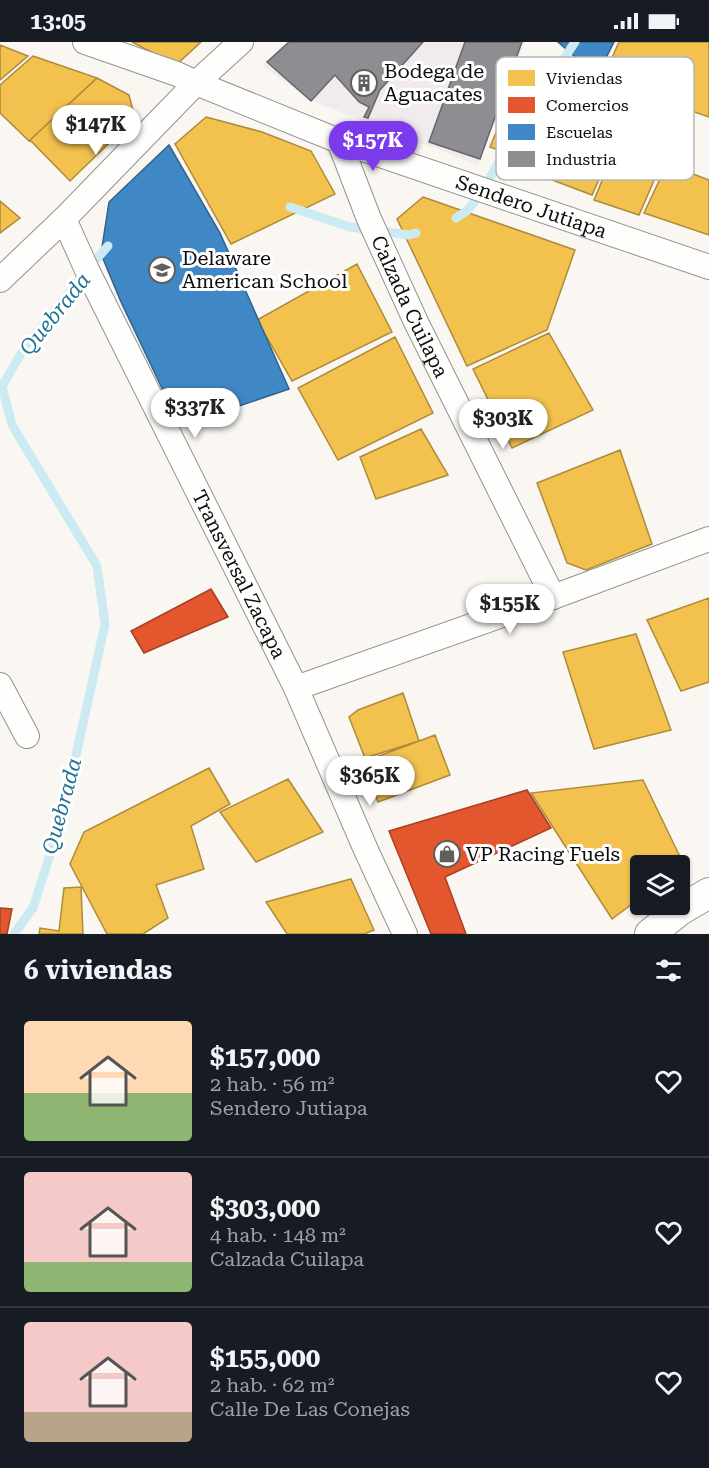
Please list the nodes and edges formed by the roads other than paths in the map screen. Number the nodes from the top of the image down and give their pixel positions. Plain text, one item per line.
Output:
1 (86, 42) edge
2 (241, 42) edge
3 (196, 83) junction
4 (339, 141) junction
5 (64, 219) junction
6 (709, 267) edge
7 (0, 280) edge
8 (709, 539) edge
9 (553, 597) junction
10 (0, 685) edge
11 (296, 688) junction
12 (27, 736) dead end
13 (709, 893) edge
14 (405, 934) edge
15 (650, 934) edge

1 - 3 street, Sendero Jutiapa
2 - 3 street
3 - 4 street, Sendero Jutiapa
3 - 5 street
4 - 6 street, Sendero Jutiapa
4 - 9 street, Calzada Cuilapa
5 - 7 street
5 - 11 street, Transversal Zacapa
8 - 9 street
9 - 11 street
10 - 12 street
11 - 14 street, Transversal Zacapa
13 - 15 street

